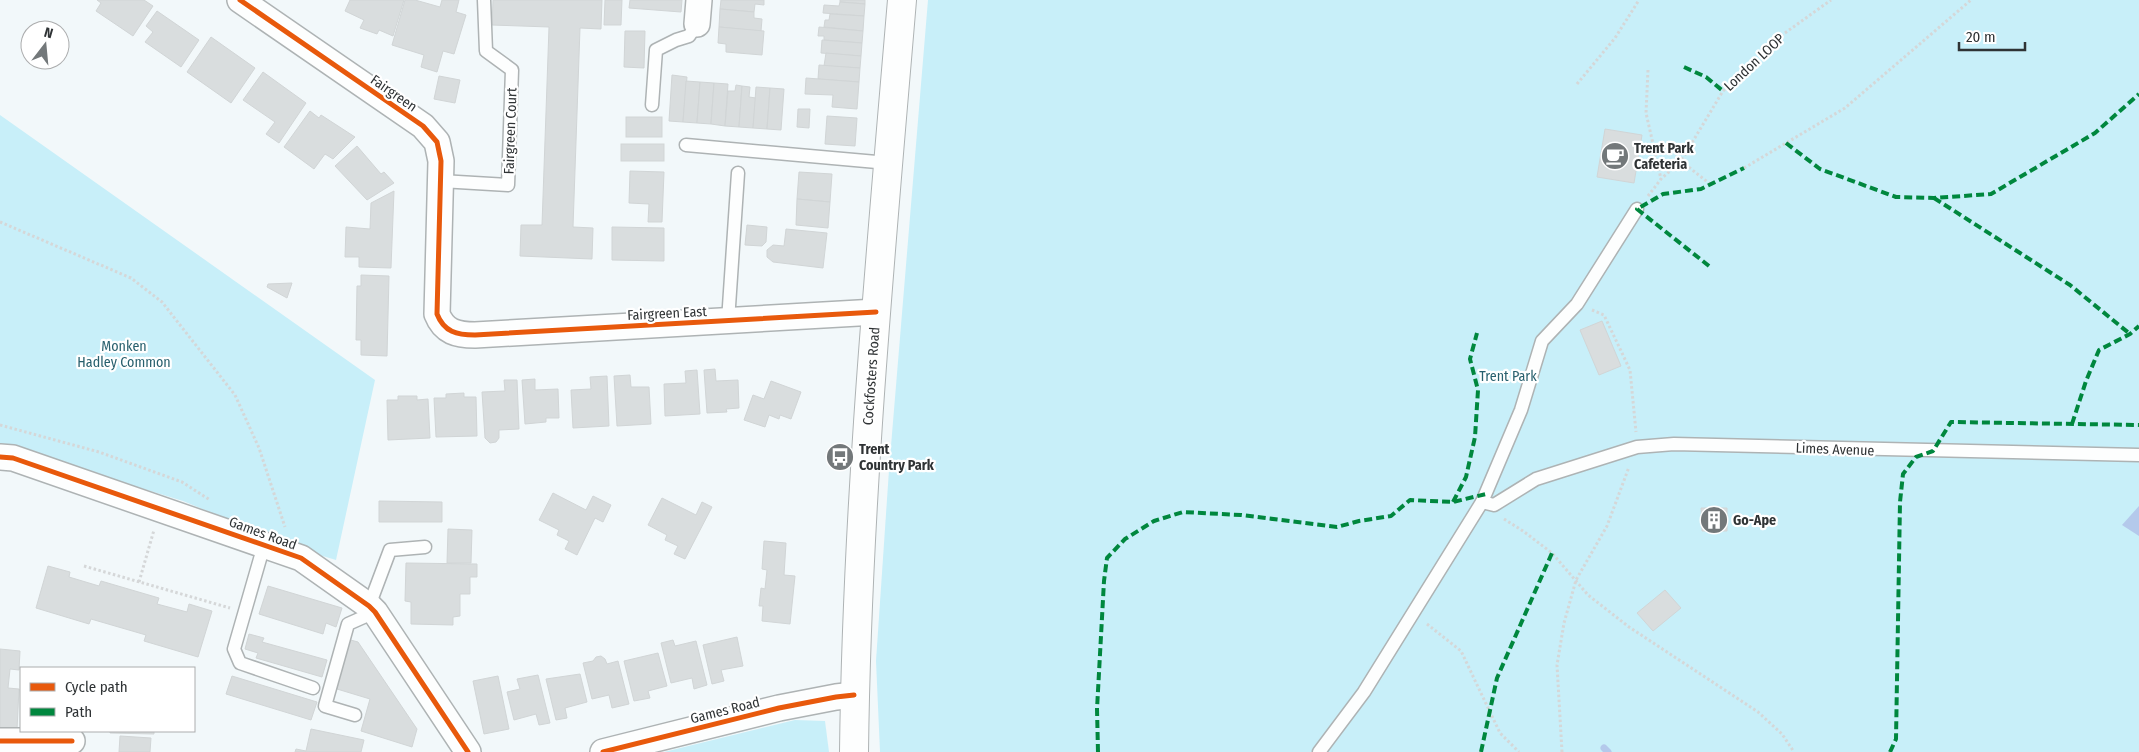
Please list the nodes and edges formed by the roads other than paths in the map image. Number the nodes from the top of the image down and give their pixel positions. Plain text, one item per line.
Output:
1 (240, 0) edge
2 (484, 0) edge
3 (902, 0) edge
4 (698, 12) edge
5 (652, 105) dead end
6 (686, 145) dead end
7 (888, 163) junction
8 (738, 173) dead end
9 (441, 181) junction
10 (1637, 209) road end
11 (876, 312) junction
12 (728, 321) junction
13 (460, 335) joint
14 (2139, 455) edge
15 (0, 457) edge
16 (1482, 502) junction
17 (264, 545) junction
18 (425, 547) dead end
19 (372, 609) junction
20 (313, 688) dead end
21 (854, 695) junction
22 (355, 715) dead end
23 (0, 741) edge
24 (72, 741) edge
25 (468, 752) edge
26 (603, 752) edge
27 (854, 752) edge
28 (1319, 752) edge

1 - 9 street, Fairgreen
2 - 9 lane, Fairgreen Court
3 - 7 main road, Cockfosters Road
4 - 5 lane
6 - 7 lane
7 - 11 main road, Cockfosters Road
8 - 12 lane
9 - 13 street, Fairgreen
10 - 16 lane
11 - 12 street, Fairgreen East
11 - 21 main road, Cockfosters Road
12 - 13 street, Fairgreen East
14 - 16 lane, Limes Avenue
15 - 17 street, Games Road
16 - 28 lane
17 - 19 street, Games Road
17 - 20 lane
18 - 19 lane
19 - 22 lane
19 - 25 street, Games Road
21 - 26 street, Games Road
21 - 27 main road, Cockfosters Road
23 - 24 street

